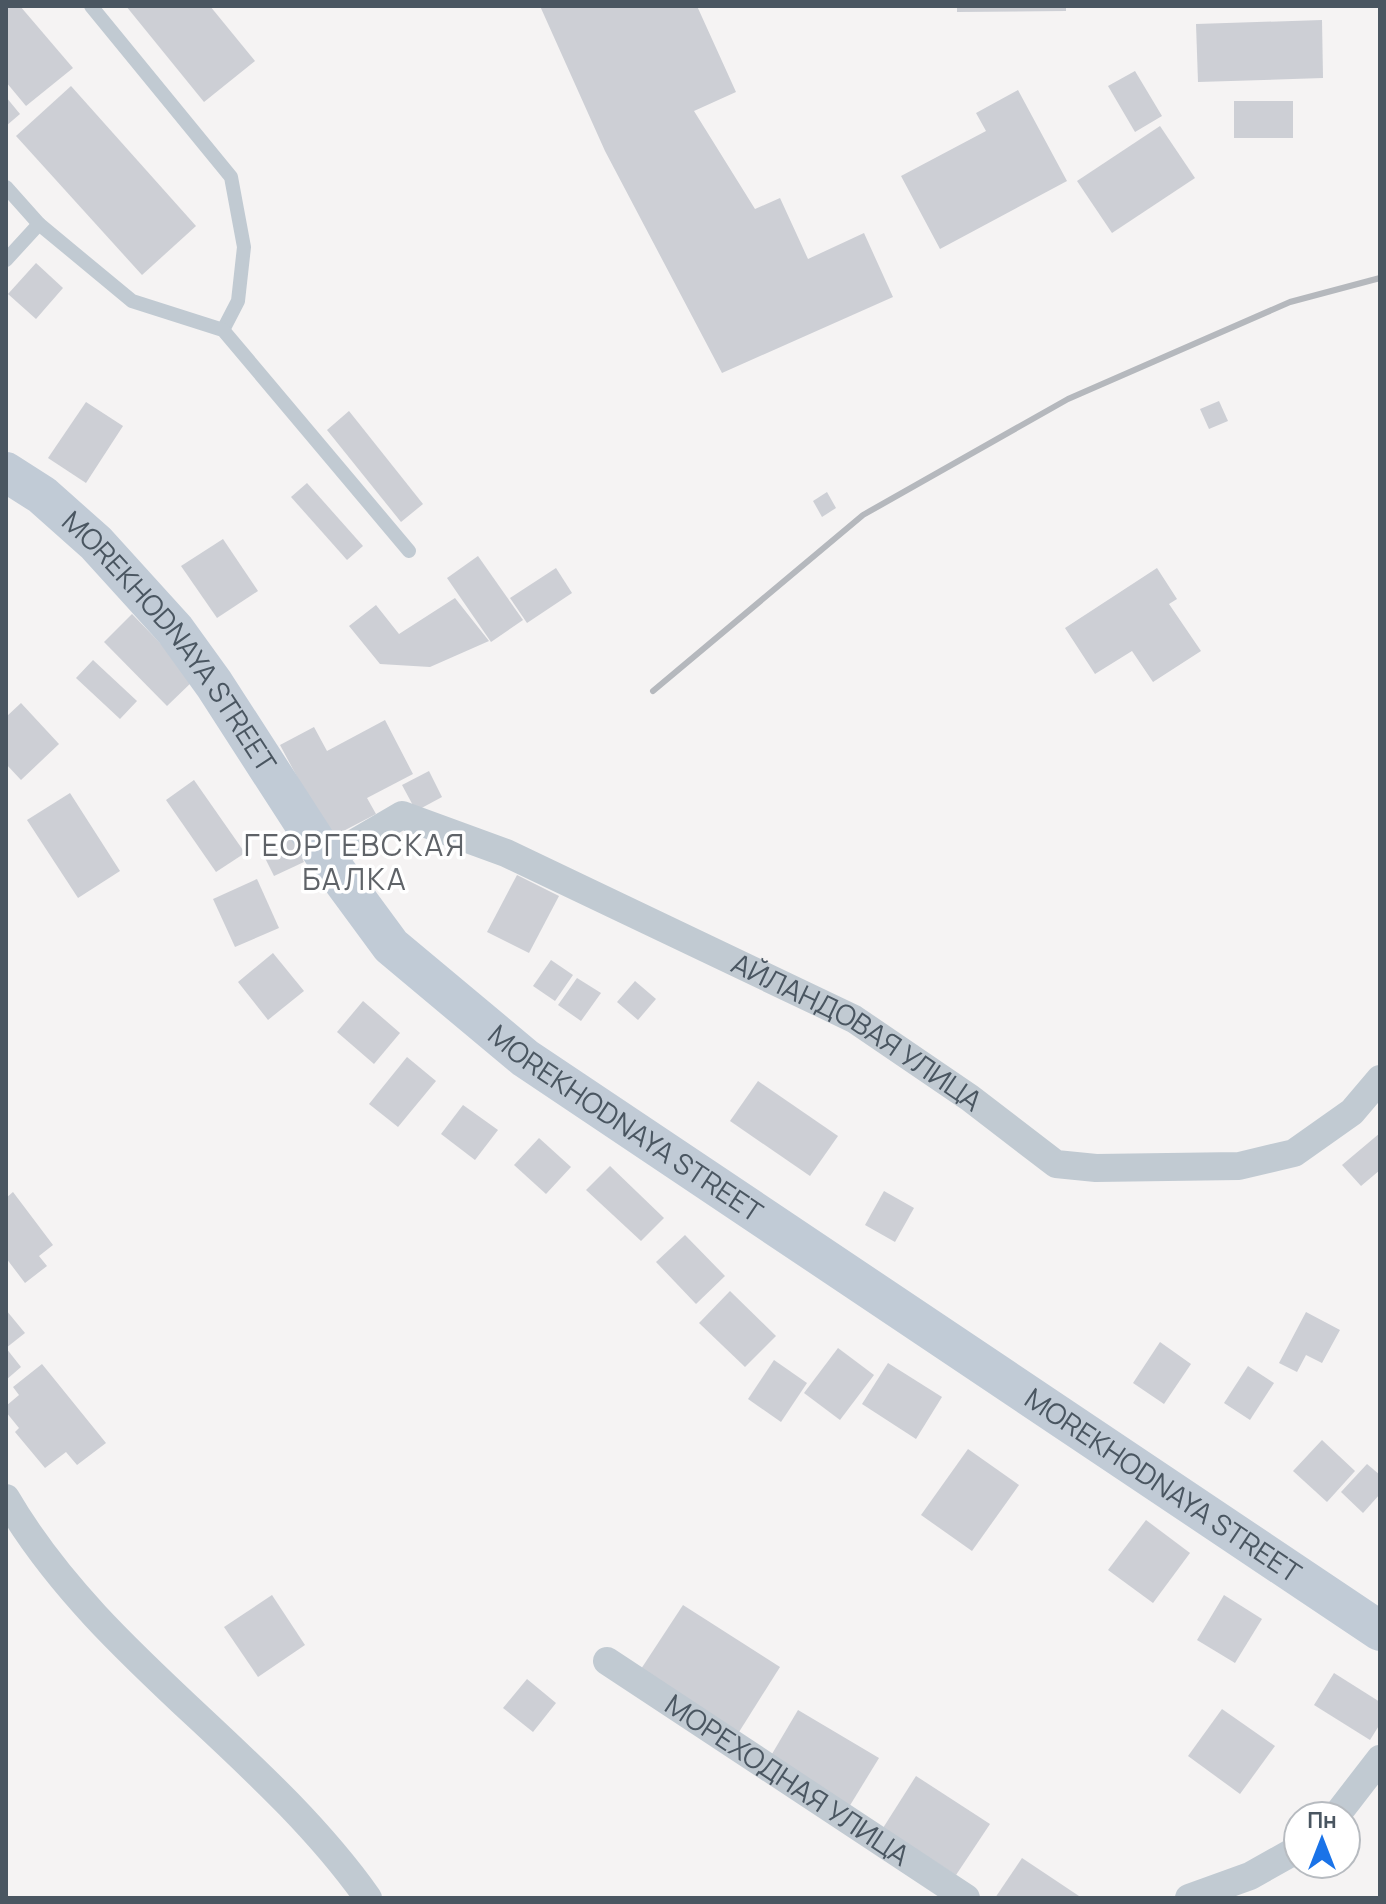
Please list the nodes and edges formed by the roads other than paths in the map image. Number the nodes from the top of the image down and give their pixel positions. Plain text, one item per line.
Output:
1 (91, 6) edge
2 (6, 187) edge
3 (39, 224) junction
4 (6, 260) edge
5 (223, 330) junction
6 (6, 472) edge
7 (409, 551) dead end
8 (327, 859) junction
9 (1380, 1079) edge
10 (6, 1498) edge
11 (1380, 1631) edge
12 (607, 1661) dead end
13 (1380, 1759) edge
14 (1348, 1800) edge
15 (1282, 1858) edge
16 (368, 1898) edge
17 (966, 1898) edge
18 (1189, 1898) edge

1 - 5 lane
2 - 3 lane
3 - 4 lane
3 - 5 lane
5 - 7 lane
6 - 8 street, MOREKHODNAYA STREET
8 - 9 street, АЙЛАНДОВАЯ УЛИЦА
8 - 11 street, MOREKHODNAYA STREET
10 - 16 street
12 - 17 street, МОРЕХОДНАЯ УЛИЦА
13 - 14 street
15 - 18 street

